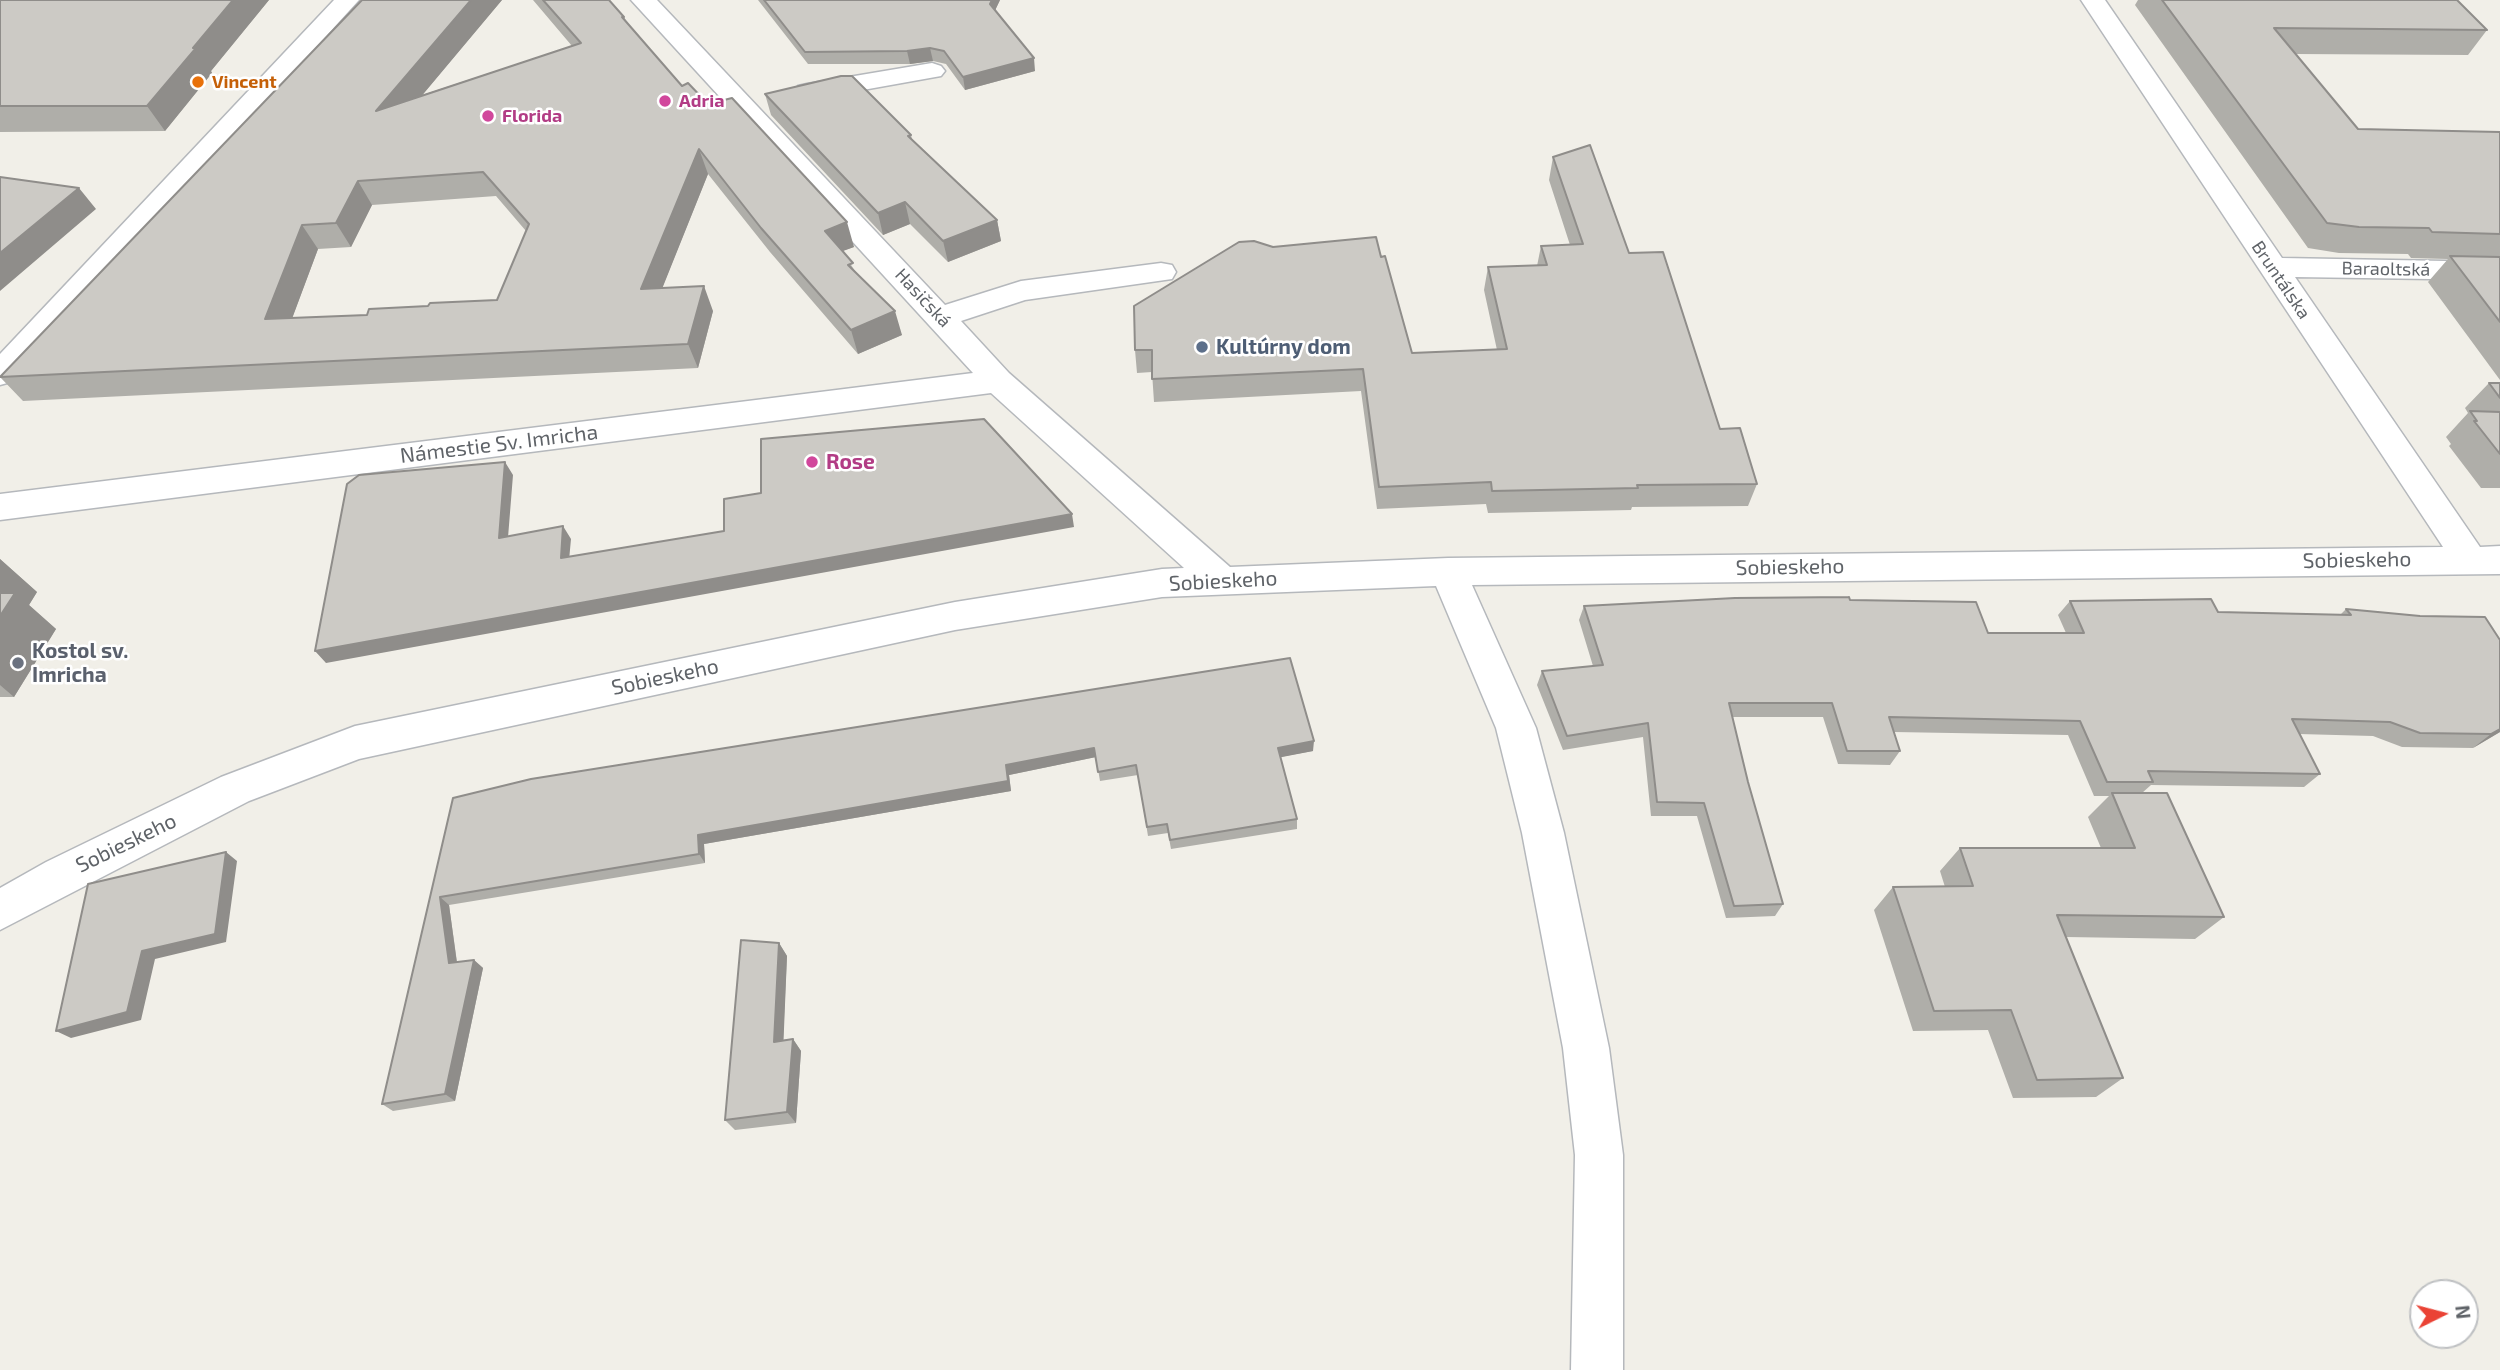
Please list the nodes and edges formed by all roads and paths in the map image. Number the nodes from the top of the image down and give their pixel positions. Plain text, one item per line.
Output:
1 (347, 0) edge
2 (643, 0) edge
3 (2093, 0) edge
4 (932, 71) dead end
5 (768, 104) junction
6 (2273, 267) junction
7 (2500, 271) edge
8 (1161, 272) dead end
9 (941, 317) junction
10 (0, 374) edge
11 (998, 381) junction
12 (0, 507) edge
13 (2485, 559) edge
14 (1448, 572) junction
15 (1220, 579) junction
16 (0, 910) edge
17 (1597, 1370) edge

1 - 10 street
2 - 5 street, Hasičská
3 - 6 street, Bruntálska
4 - 5 street
5 - 9 street, Hasičská
6 - 7 street, Baraoltská
6 - 13 street, Bruntálska
8 - 9 street
9 - 11 street, Hasičská
11 - 12 street, Námestie Sv. Imricha
11 - 15 street, Hasičská
13 - 14 street, Sobieskeho
14 - 15 street, Sobieskeho
14 - 17 street
15 - 16 street, Sobieskeho

